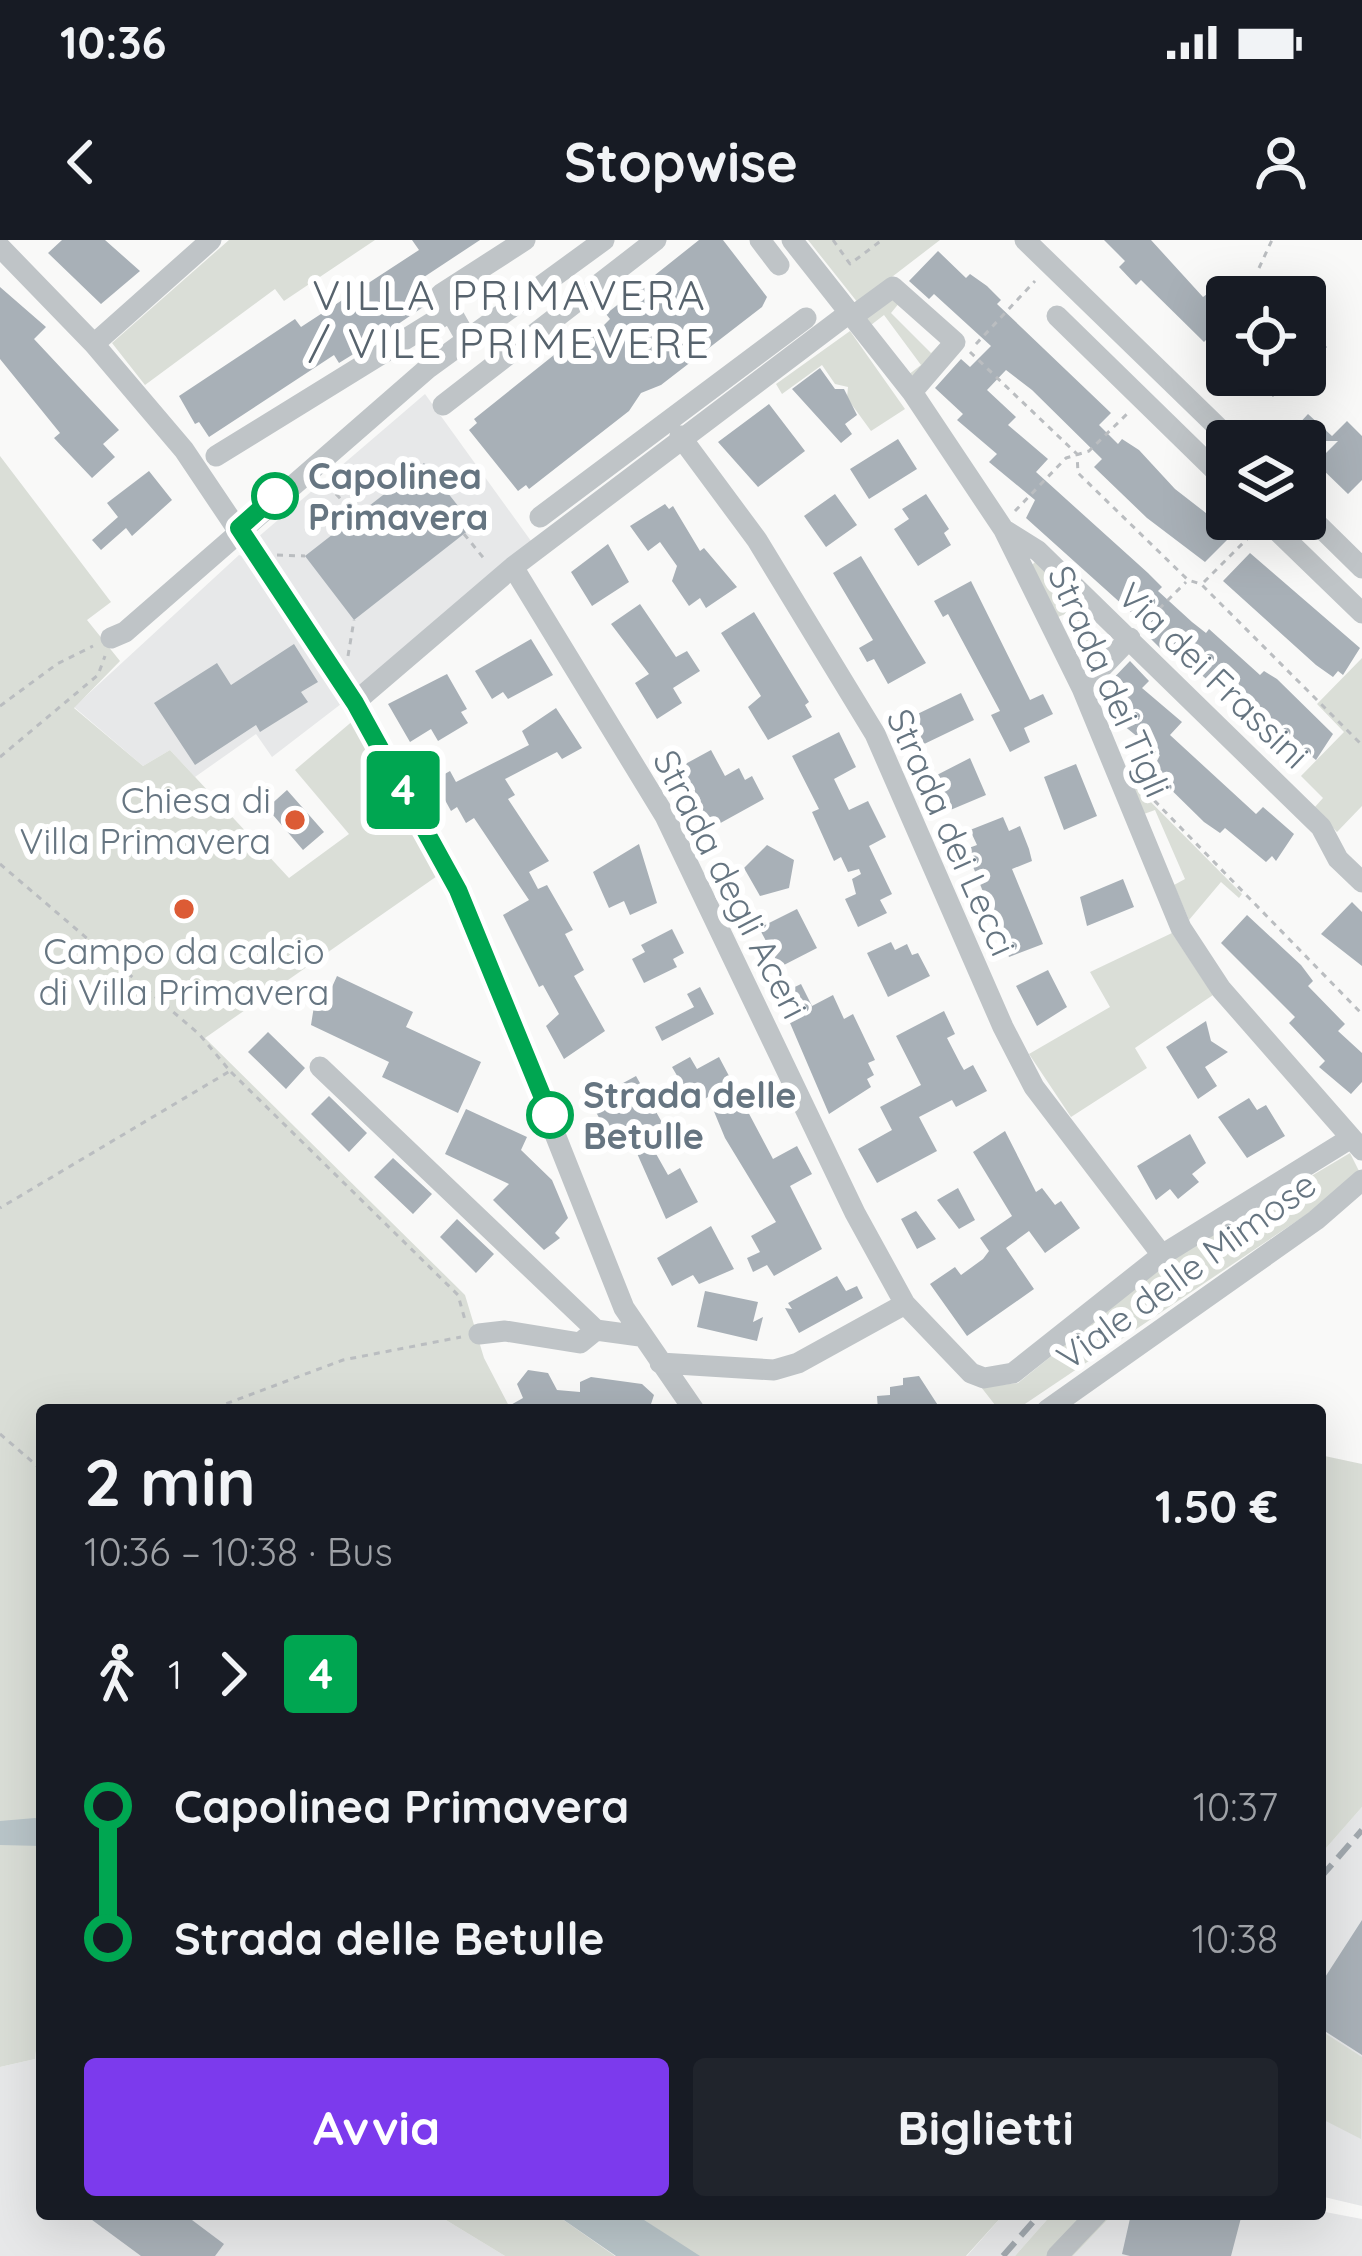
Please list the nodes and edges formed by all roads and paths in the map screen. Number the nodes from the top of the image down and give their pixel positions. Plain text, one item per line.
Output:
1 (211, 240) edge
2 (526, 240) edge
3 (604, 240) edge
4 (656, 240) edge
5 (760, 240) edge
6 (792, 240) edge
7 (833, 240) edge
8 (882, 240) edge
9 (1025, 240) edge
10 (1272, 240) edge
11 (0, 248) edge
12 (778, 265) dead end
13 (1259, 268) dead end
14 (1041, 275) dead end
15 (549, 280) junction
16 (571, 306) junction
17 (451, 311) junction
18 (850, 315) junction
19 (1057, 316) dead end
20 (806, 318) dead end
21 (467, 340) junction
22 (94, 344) junction
23 (1144, 356) junction
24 (1123, 380) junction
25 (913, 392) junction
26 (1142, 398) junction
27 (443, 405) dead end
28 (1210, 420) edge
29 (672, 435) junction
30 (1077, 454) junction
31 (215, 456) dead end
32 (1206, 461) edge
33 (310, 465) junction
34 (356, 516) dead end
35 (540, 517) dead end
36 (239, 528) junction
37 (1003, 528) junction
38 (1326, 533) edge
39 (464, 534) dead end
40 (1245, 540) edge
41 (1287, 540) edge
42 (257, 553) junction
43 (305, 556) dead end
44 (1362, 568) edge
45 (504, 569) junction
46 (1187, 580) junction
47 (1201, 584) junction
48 (1362, 614) edge
49 (354, 620) dead end
50 (111, 638) junction
51 (1130, 638) junction
52 (1082, 688) junction
53 (349, 695) junction
54 (0, 706) edge
55 (1362, 745) edge
56 (0, 757) edge
57 (1118, 774) junction
58 (0, 864) edge
59 (1362, 882) edge
60 (1362, 1014) edge
61 (320, 1067) dead end
62 (230, 1071) junction
63 (1357, 1144) edge
64 (1362, 1180) edge
65 (0, 1208) edge
66 (1162, 1255) junction
67 (905, 1304) junction
68 (596, 1330) junction
69 (479, 1334) dead end
70 (640, 1336) junction
71 (660, 1363) junction
72 (225, 1404) edge
73 (690, 1404) edge
74 (1055, 1404) edge
75 (0, 1435) edge
76 (36, 1461) edge
77 (1091, 2220) edge
78 (1057, 2256) edge

1 - 22 street
2 - 17 street
3 - 15 street
4 - 16 street
5 - 12 street
6 - 18 street, Strada dei Tigli
7 - 8 path
9 - 23 street
10 - 13 path
11 - 22 street
14 - 30 path
15 - 16 street
15 - 21 street
16 - 27 street
17 - 21 street
17 - 31 street
18 - 25 street, Strada dei Tigli
18 - 25 street
18 - 29 street
19 - 24 street
20 - 29 street
21 - 33 street
22 - 36 street
23 - 24 street
23 - 28 street
24 - 26 street
25 - 37 street, Strada dei Tigli
26 - 30 path
26 - 32 street
29 - 35 street
29 - 45 street
29 - 66 street, Strada dei Lecci
30 - 37 path
30 - 46 path
33 - 34 path
33 - 36 street
36 - 42 street
36 - 50 street
37 - 51 street, Via dei Frassini
37 - 52 street, Strada dei Tigli
38 - 44 street
39 - 45 path
40 - 47 path
41 - 48 street
42 - 43 path
42 - 53 street
45 - 53 street
45 - 67 street, Strada degli Aceri
46 - 47 path
46 - 51 path
47 - 55 path
49 - 53 path
50 - 54 path
50 - 56 path
51 - 52 street
51 - 59 street, Via dei Frassini
52 - 57 street, Strada dei Tigli
53 - 70 street
57 - 60 path
57 - 63 street, Strada dei Tigli
58 - 62 path
61 - 68 street
62 - 65 path
62 - 72 path
63 - 66 street, Strada degli Aceri
64 - 74 street, Viale delle Mimose
66 - 67 street, Strada degli Aceri
67 - 71 street
68 - 69 street
68 - 70 street
70 - 71 street
71 - 73 street
75 - 76 path
77 - 78 street

